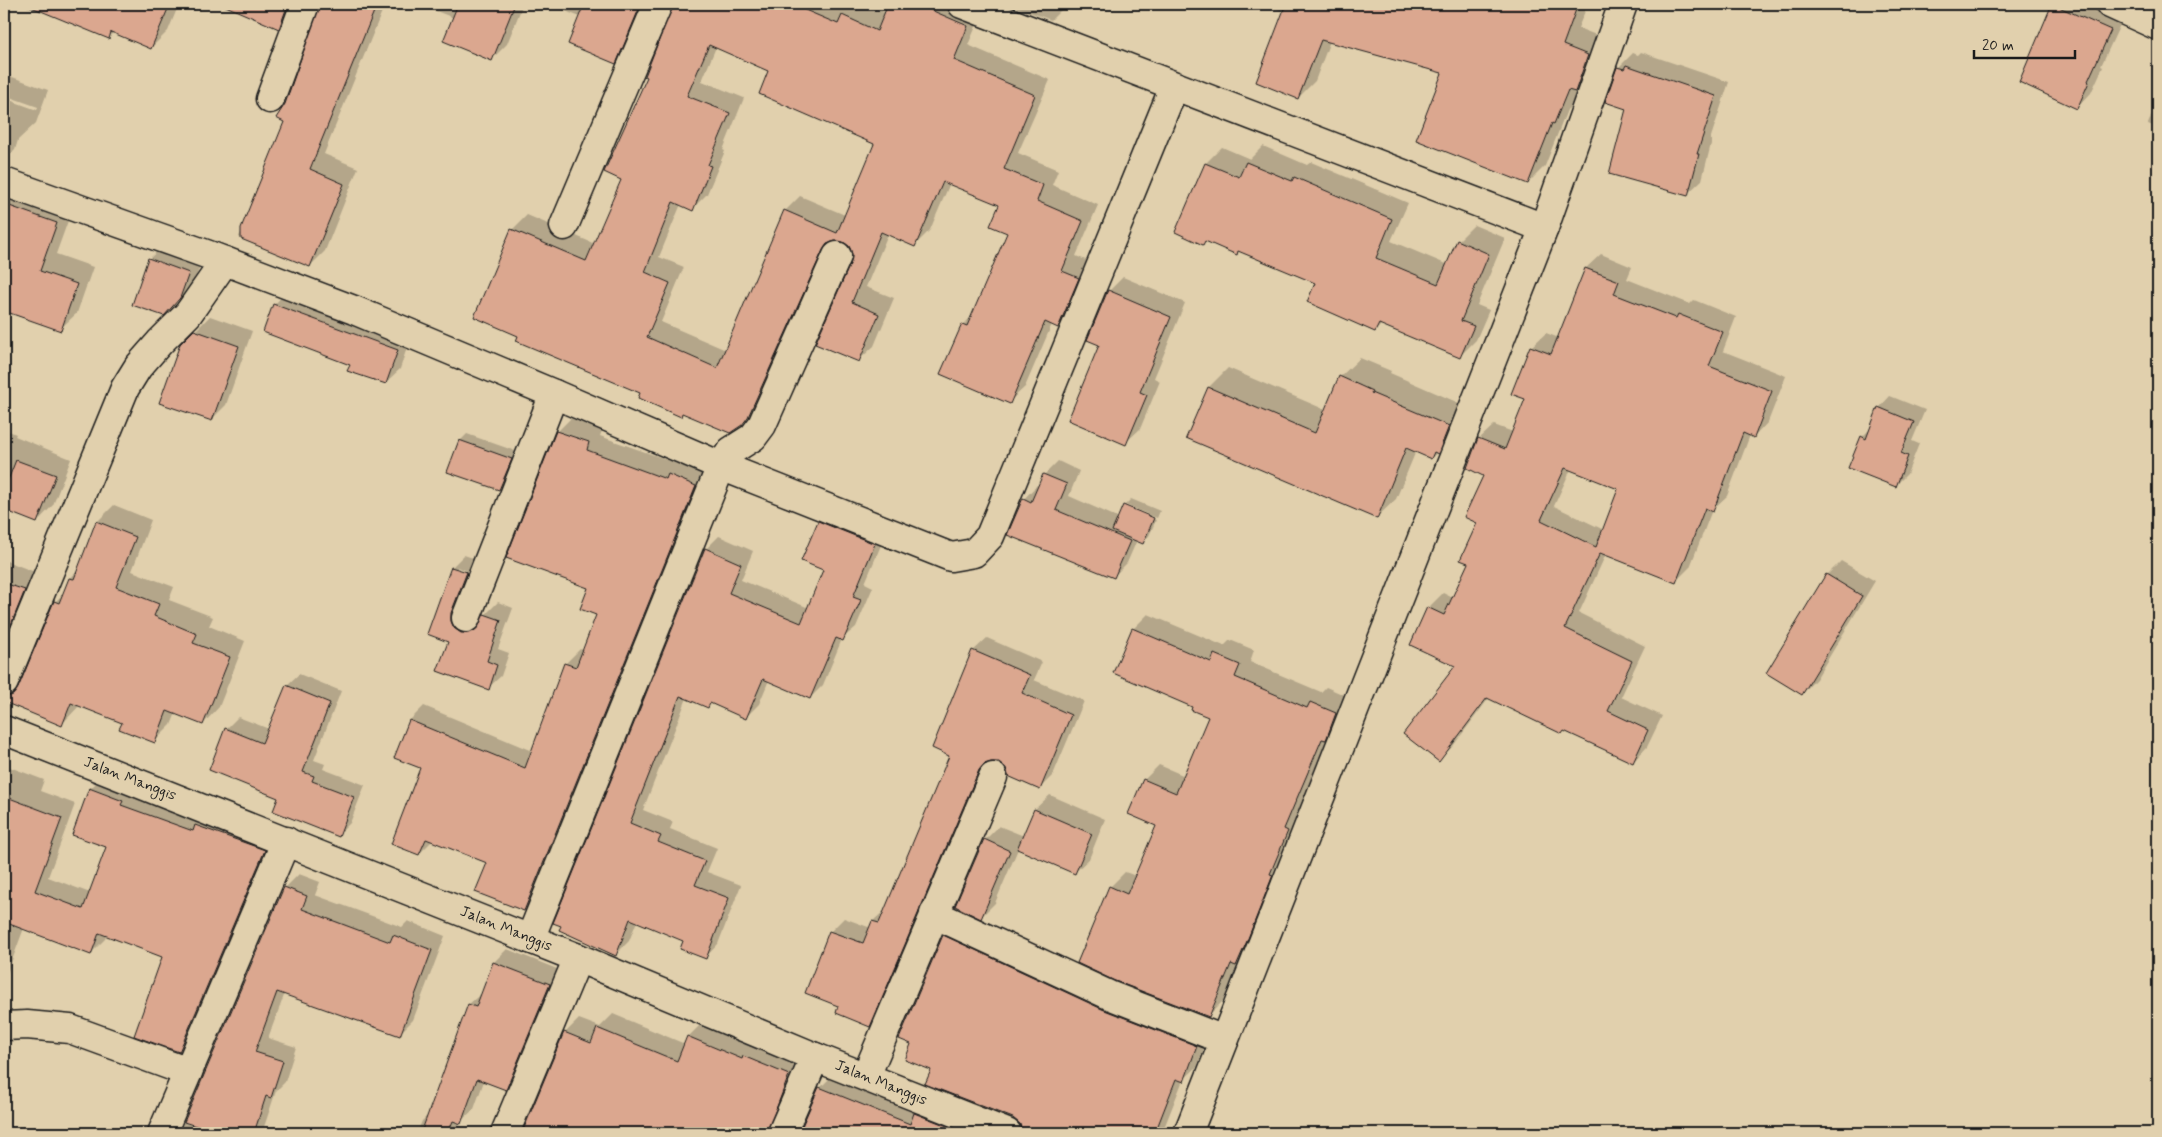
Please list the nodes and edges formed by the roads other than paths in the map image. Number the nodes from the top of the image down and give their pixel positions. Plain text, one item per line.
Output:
1 (305, 4) edge
2 (658, 4) edge
3 (962, 4) edge
4 (1623, 4) edge
5 (2110, 4) edge
6 (2158, 26) edge
7 (1174, 87) junction
8 (270, 99) dead end
9 (4, 182) edge
10 (564, 226) dead end
11 (1544, 228) junction
12 (837, 256) dead end
13 (225, 261) junction
14 (554, 394) junction
15 (721, 466) junction
16 (466, 618) dead end
17 (4, 682) edge
18 (4, 730) edge
19 (993, 777) dead end
20 (286, 841) junction
21 (934, 914) junction
22 (530, 939) junction
23 (578, 958) junction
24 (4, 1026) edge
25 (1224, 1040) junction
26 (815, 1057) junction
27 (188, 1072) junction
28 (866, 1076) junction
29 (162, 1133) edge
30 (505, 1133) edge
31 (782, 1133) edge
32 (1007, 1133) edge
33 (1188, 1133) edge

1 - 8 street
2 - 10 street
3 - 7 street
4 - 11 street
5 - 6 street
7 - 11 street
7 - 15 street
9 - 13 street
11 - 25 street
12 - 15 street
13 - 14 street
13 - 17 street
14 - 15 street
14 - 16 street
15 - 22 street
18 - 20 street, Jalan Manggis
19 - 21 street
20 - 22 street, Jalan Manggis
20 - 27 street
21 - 25 street
21 - 28 street
22 - 23 street, Jalan Manggis
23 - 26 street, Jalan Manggis
23 - 30 street
24 - 27 street
25 - 33 street
26 - 28 street, Jalan Manggis
26 - 31 street
27 - 29 street
28 - 32 street, Jalan Manggis

